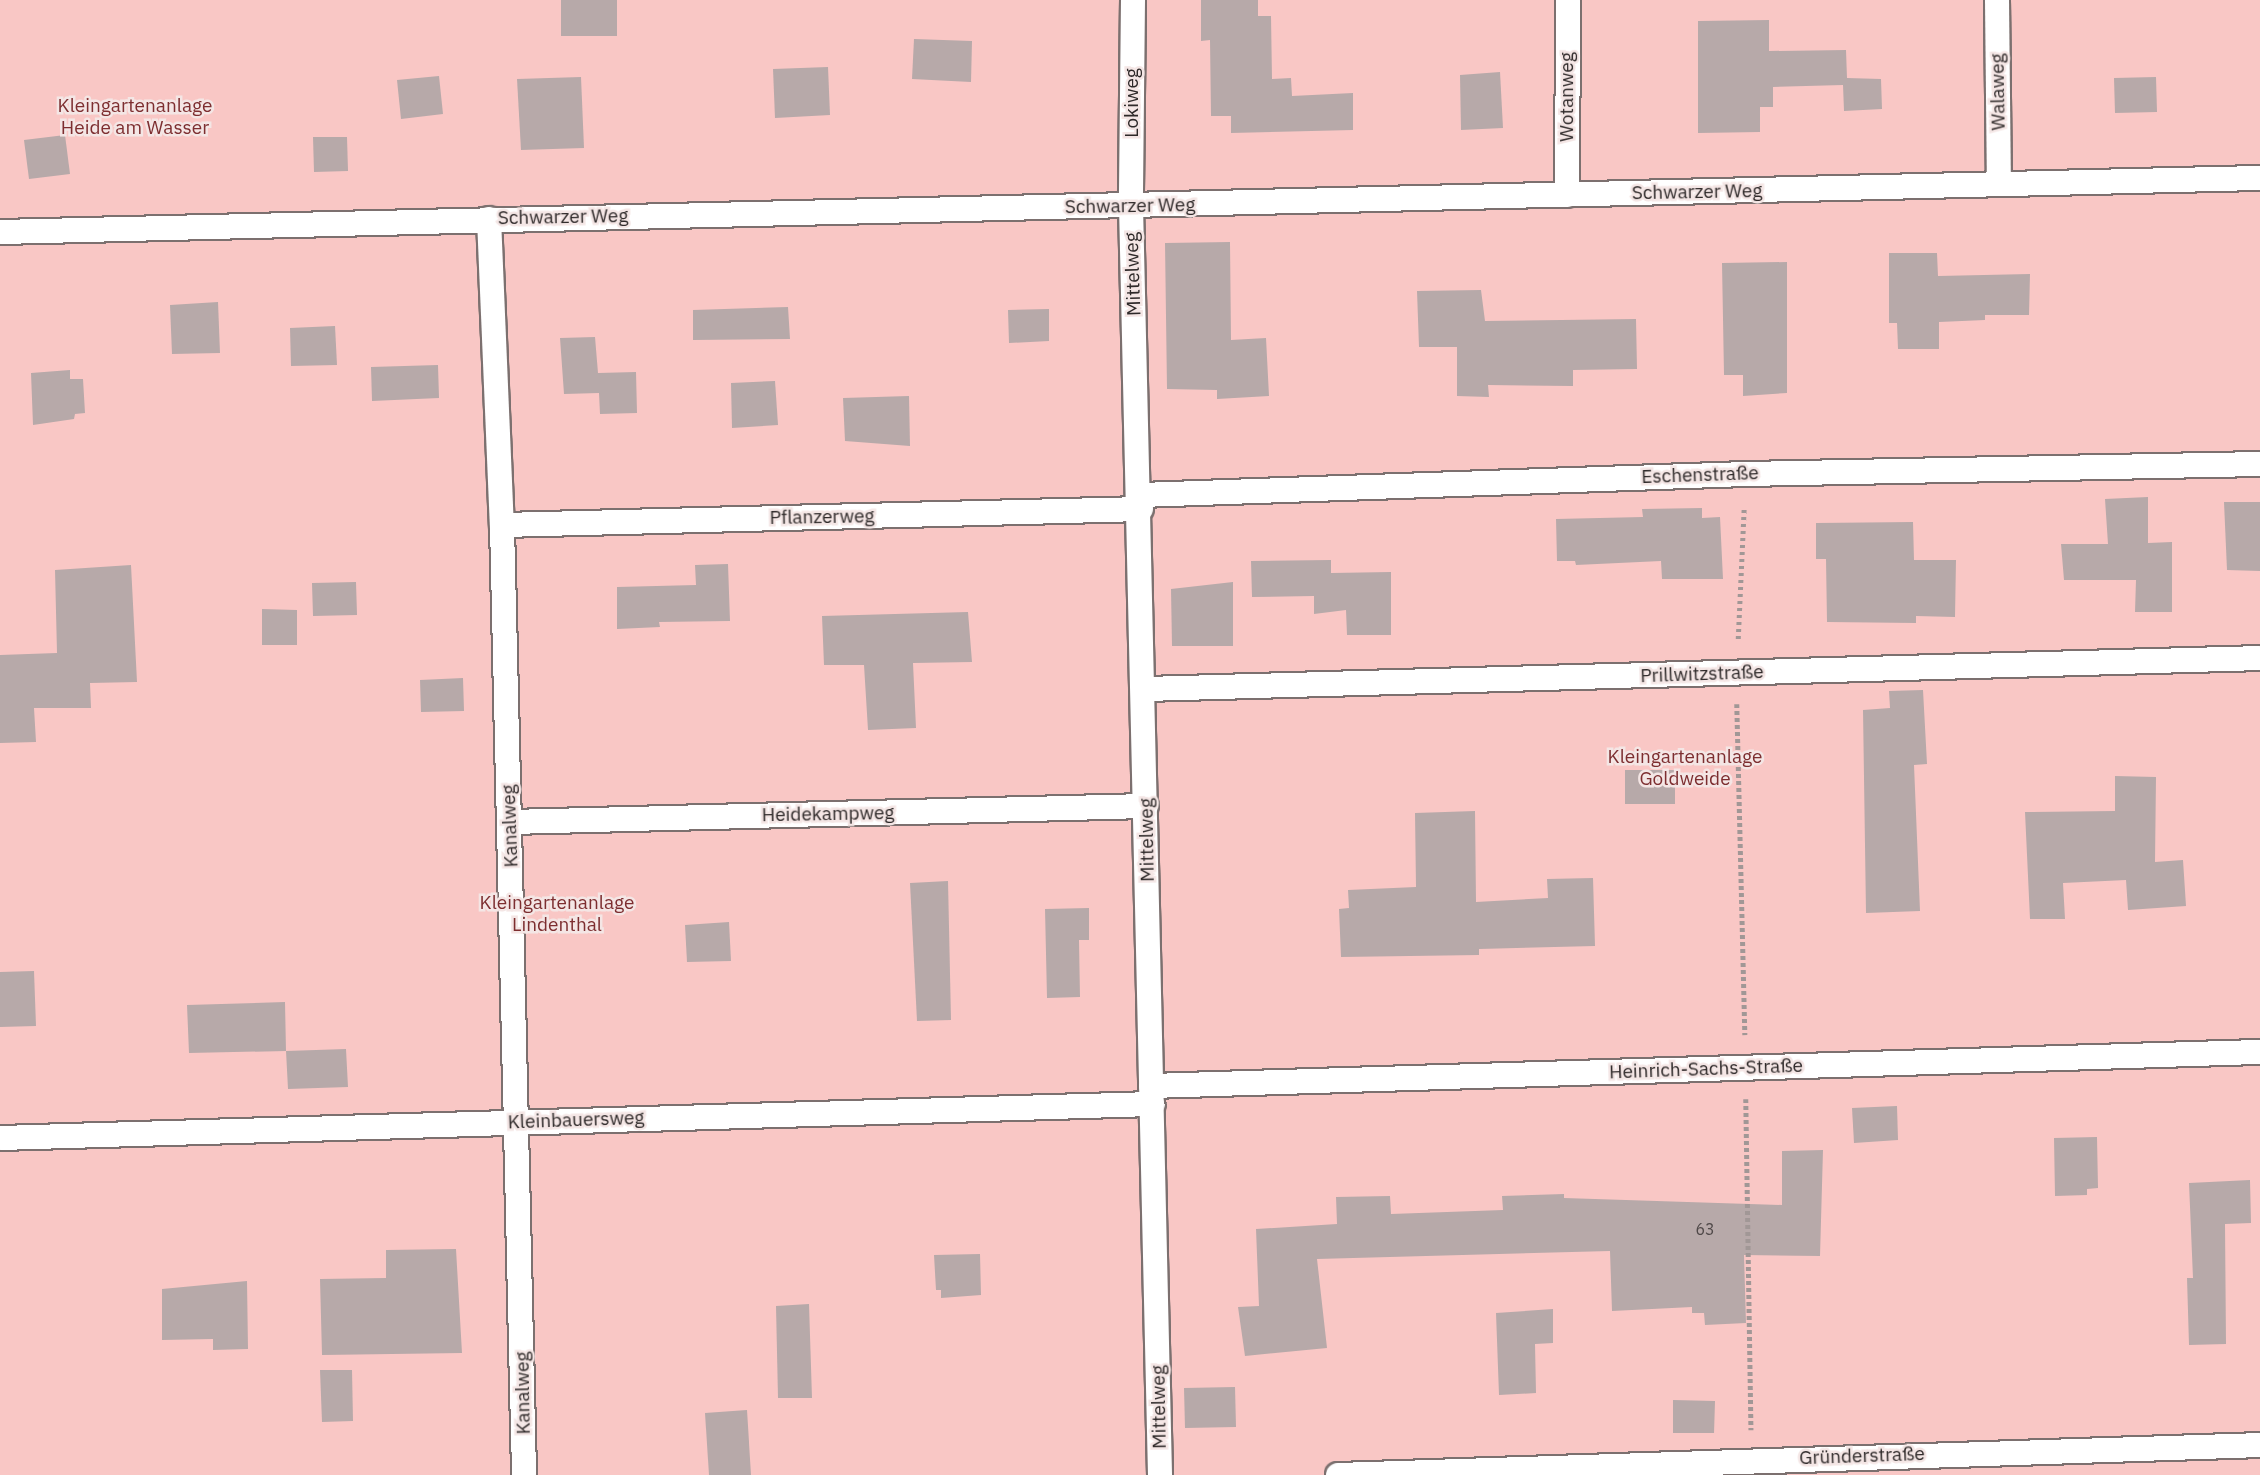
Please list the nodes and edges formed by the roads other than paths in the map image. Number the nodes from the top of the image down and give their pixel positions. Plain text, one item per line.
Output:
1 (1133, 0) edge
2 (1567, 0) edge
3 (1997, 0) edge
4 (2260, 178) edge
5 (1999, 184) junction
6 (1567, 195) junction
7 (1131, 206) junction
8 (489, 219) junction
9 (0, 232) edge
10 (2260, 464) edge
11 (1141, 502) junction
12 (502, 525) junction
13 (2260, 658) edge
14 (1145, 689) junction
15 (1146, 806) junction
16 (510, 822) junction
17 (2260, 1052) edge
18 (1152, 1095) junction
19 (518, 1122) junction
20 (0, 1138) edge
21 (2260, 1445) edge
22 (524, 1475) edge
23 (1160, 1475) edge
24 (1339, 1475) edge

1 - 7 lane, Lokiweg
2 - 6 lane, Wotanweg
3 - 5 lane, Walaweg
4 - 5 lane, Schwarzer Weg
5 - 6 lane, Schwarzer Weg
6 - 7 lane, Schwarzer Weg
7 - 8 lane, Schwarzer Weg
7 - 11 lane, Mittelweg
8 - 9 lane, Schwarzer Weg
8 - 12 lane, Kanalweg
10 - 11 lane, Eschenstraße
11 - 12 lane, Pflanzerweg
11 - 14 lane, Mittelweg
12 - 16 lane, Kanalweg
13 - 14 lane, Prillwitzstraße
14 - 15 lane, Mittelweg
15 - 16 lane, Heidekampweg
15 - 18 lane, Mittelweg
16 - 19 lane, Kanalweg
17 - 18 lane, Heinrich-Sachs-Straße
18 - 19 lane, Kleinbauersweg
18 - 23 lane, Mittelweg
19 - 20 lane, Kleinbauersweg
19 - 22 lane, Kanalweg
21 - 24 lane, Gründerstraße

